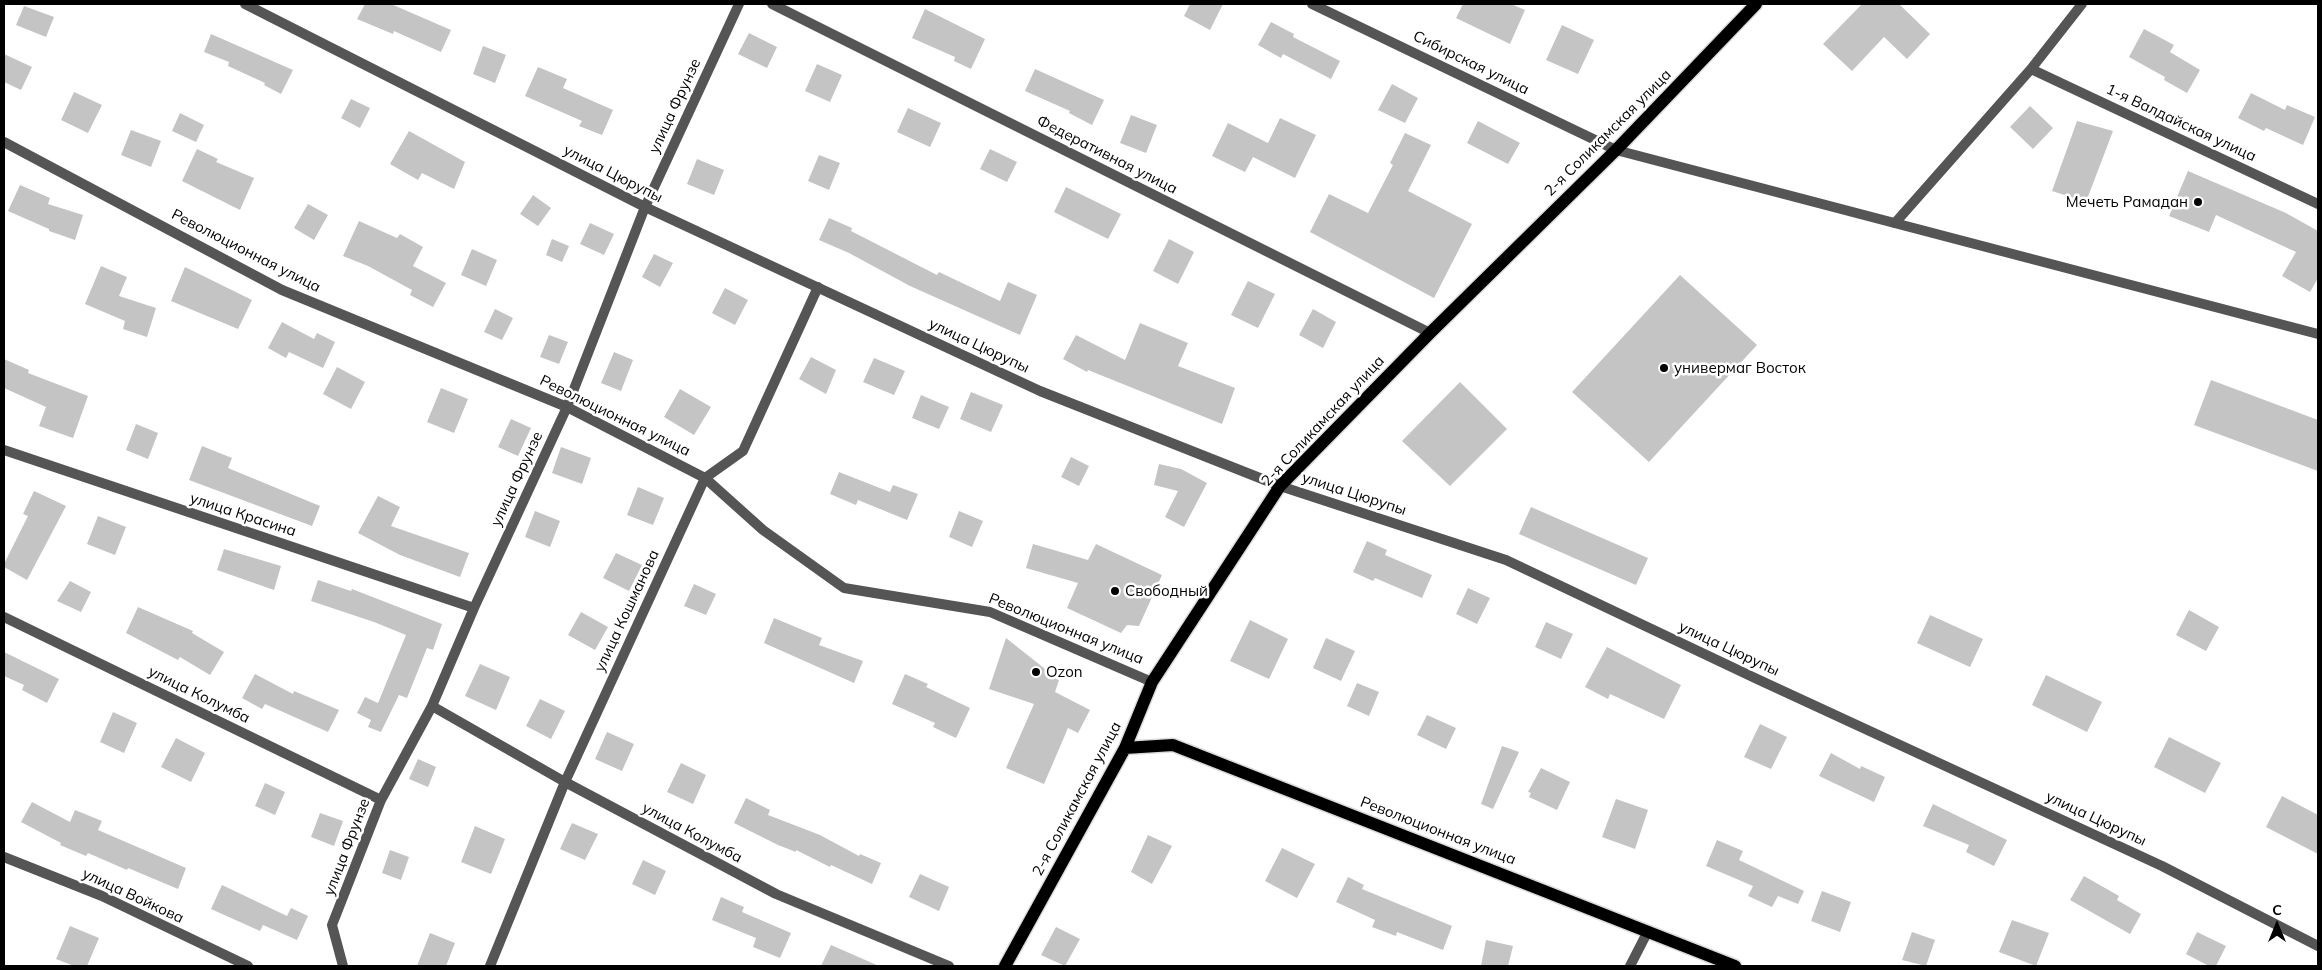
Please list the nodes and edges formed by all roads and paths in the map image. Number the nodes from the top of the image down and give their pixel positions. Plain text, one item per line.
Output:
1 (245, 4) edge
2 (739, 4) edge
3 (772, 4) edge
4 (1312, 4) edge
5 (1756, 4) edge
6 (2082, 4) edge
7 (2031, 68) junction
8 (4, 142) edge
9 (1616, 150) junction
10 (2318, 204) edge
11 (645, 207) junction
12 (1895, 223) junction
13 (818, 287) junction
14 (1430, 333) junction
15 (2318, 334) edge
16 (567, 407) junction
17 (4, 450) edge
18 (705, 478) junction
19 (1280, 486) junction
20 (474, 608) junction
21 (4, 617) edge
22 (1152, 682) junction
23 (432, 706) junction
24 (1125, 748) junction
25 (565, 782) junction
26 (381, 800) junction
27 (4, 857) edge
28 (1648, 931) junction
29 (2318, 946) edge
30 (248, 966) edge
31 (343, 966) edge
32 (490, 966) edge
33 (948, 966) edge
34 (1005, 966) edge
35 (1630, 966) edge
36 (1735, 966) edge

1 - 11 street, улица Цюрупы
2 - 11 street, улица Фрунзе
3 - 14 street, Федеративная улица
4 - 9 street, Сибирская улица
5 - 9 main road, 2-я Соликамская улица
6 - 7 street
7 - 10 street, 1-я Валдайская улица
7 - 12 street
8 - 16 street, Революционная улица
9 - 12 street, Сибирская улица
9 - 14 main road, 2-я Соликамская улица
11 - 13 street, улица Цюрупы
11 - 16 street, улица Фрунзе
12 - 15 street, Сибирская улица
13 - 18 street, улица Кошманова
13 - 19 street, улица Цюрупы
14 - 19 main road, 2-я Соликамская улица
16 - 18 street, Революционная улица
16 - 20 street, улица Фрунзе
17 - 20 street, улица Красина
18 - 22 street, Революционная улица
18 - 25 street, улица Кошманова
19 - 22 main road, 2-я Соликамская улица
19 - 29 street, улица Цюрупы
20 - 23 street, улица Фрунзе
21 - 26 street, улица Колумба
22 - 24 main road, 2-я Соликамская улица
23 - 25 street, улица Колумба
23 - 26 street, улица Фрунзе
24 - 28 main road, Революционная улица
24 - 34 main road, 2-я Соликамская улица
25 - 32 street, улица Кошманова
25 - 33 street, улица Колумба
26 - 31 street, улица Фрунзе
27 - 30 street, улица Войкова
28 - 35 street
28 - 36 main road, Революционная улица

